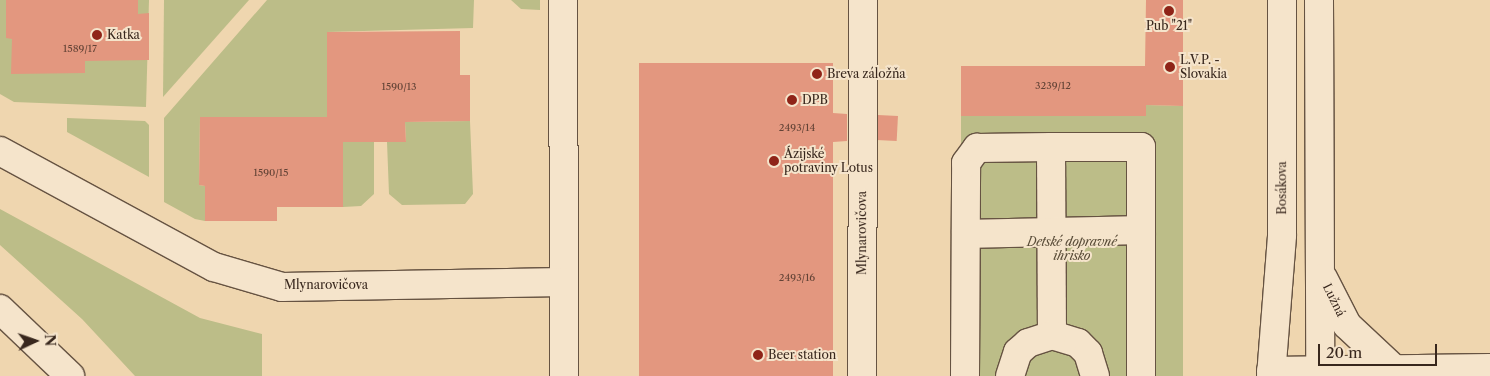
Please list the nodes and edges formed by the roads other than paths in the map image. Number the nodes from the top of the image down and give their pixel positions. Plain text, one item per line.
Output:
1 (563, 0) edge
2 (863, 0) edge
3 (1282, 0) edge
4 (1319, 0) edge
5 (1051, 147) junction
6 (0, 151) edge
7 (1141, 230) junction
8 (1052, 232) junction
9 (966, 234) junction
10 (1320, 271) junction
11 (563, 282) junction
12 (0, 309) edge
13 (1052, 335) junction
14 (1392, 368) junction
15 (1490, 368) edge
16 (1320, 373) edge
17 (1271, 374) edge
18 (70, 376) edge
19 (564, 376) edge
20 (862, 376) edge
21 (965, 376) edge
22 (1010, 376) edge
23 (1095, 376) edge
24 (1141, 376) edge

1 - 11 street
2 - 20 street, Mlynarovičova
3 - 17 street, Bosákova
4 - 10 street
5 - 7 street
5 - 8 street
5 - 9 street
6 - 11 street, Mlynarovičova
7 - 8 street
7 - 24 street
8 - 9 street
8 - 13 street
9 - 21 street
10 - 14 street, Lužná
10 - 16 street
11 - 19 street
12 - 18 street
13 - 22 street
13 - 23 street
14 - 15 street
14 - 16 street
16 - 17 street

